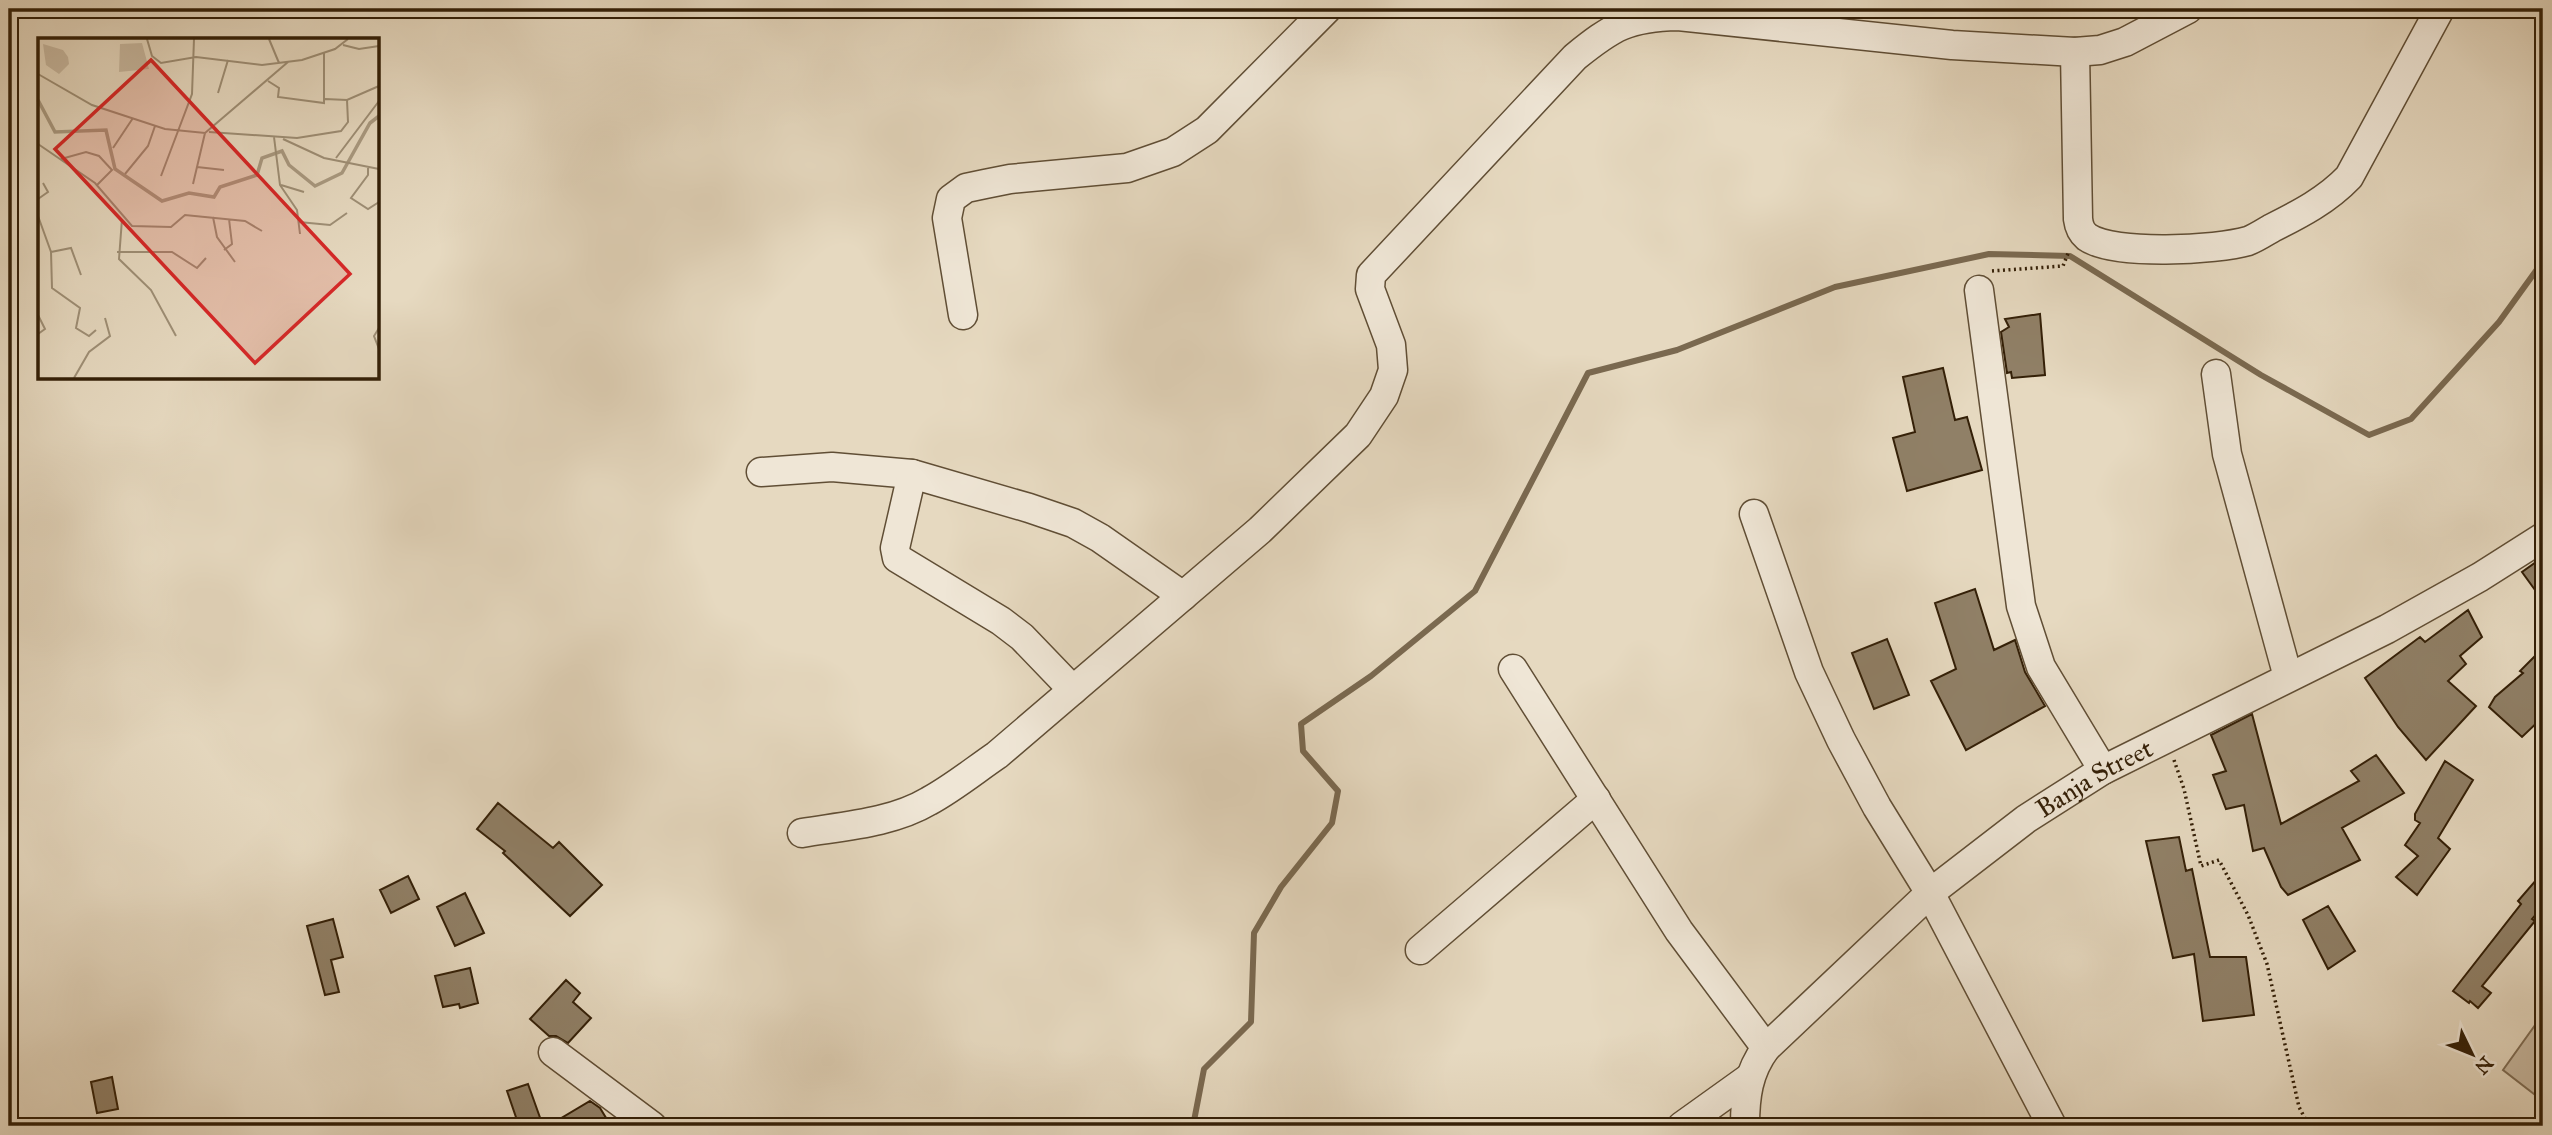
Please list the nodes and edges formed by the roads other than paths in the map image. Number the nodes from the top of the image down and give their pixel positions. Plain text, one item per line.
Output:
1 (1327, 9) edge
2 (2188, 9) edge
3 (2440, 9) edge
4 (1710, 14) edge
5 (2075, 52) junction
6 (1979, 290) road end
7 (963, 316) dead end
8 (2216, 374) dead end
9 (761, 472) dead end
10 (912, 474) junction
11 (1754, 514) dead end
12 (2543, 537) edge
13 (1183, 596) junction
14 (1513, 669) dead end
15 (2288, 677) junction
16 (1073, 690) junction
17 (2103, 770) junction
18 (1595, 799) junction
19 (802, 833) dead end
20 (1930, 893) junction
21 (1420, 950) dead end
22 (1766, 1048) junction
23 (553, 1052) dead end
24 (1749, 1078) junction
25 (641, 1123) edge
26 (1682, 1126) edge
27 (1745, 1126) edge
28 (2052, 1126) edge

1 - 7 street
2 - 5 street
3 - 5 street
4 - 5 street
4 - 13 street
6 - 17 street
8 - 15 street
9 - 10 street
10 - 13 street
10 - 16 street
11 - 20 street
12 - 15 street, Banja Street
13 - 16 street
14 - 18 street
15 - 17 street, Banja Street
16 - 19 street
17 - 20 street, Banja Street
18 - 21 street
18 - 22 street
20 - 22 street, Banja Street
20 - 28 street
22 - 24 street, Banja Street
23 - 25 street
24 - 26 street
24 - 27 street, Banja Street

